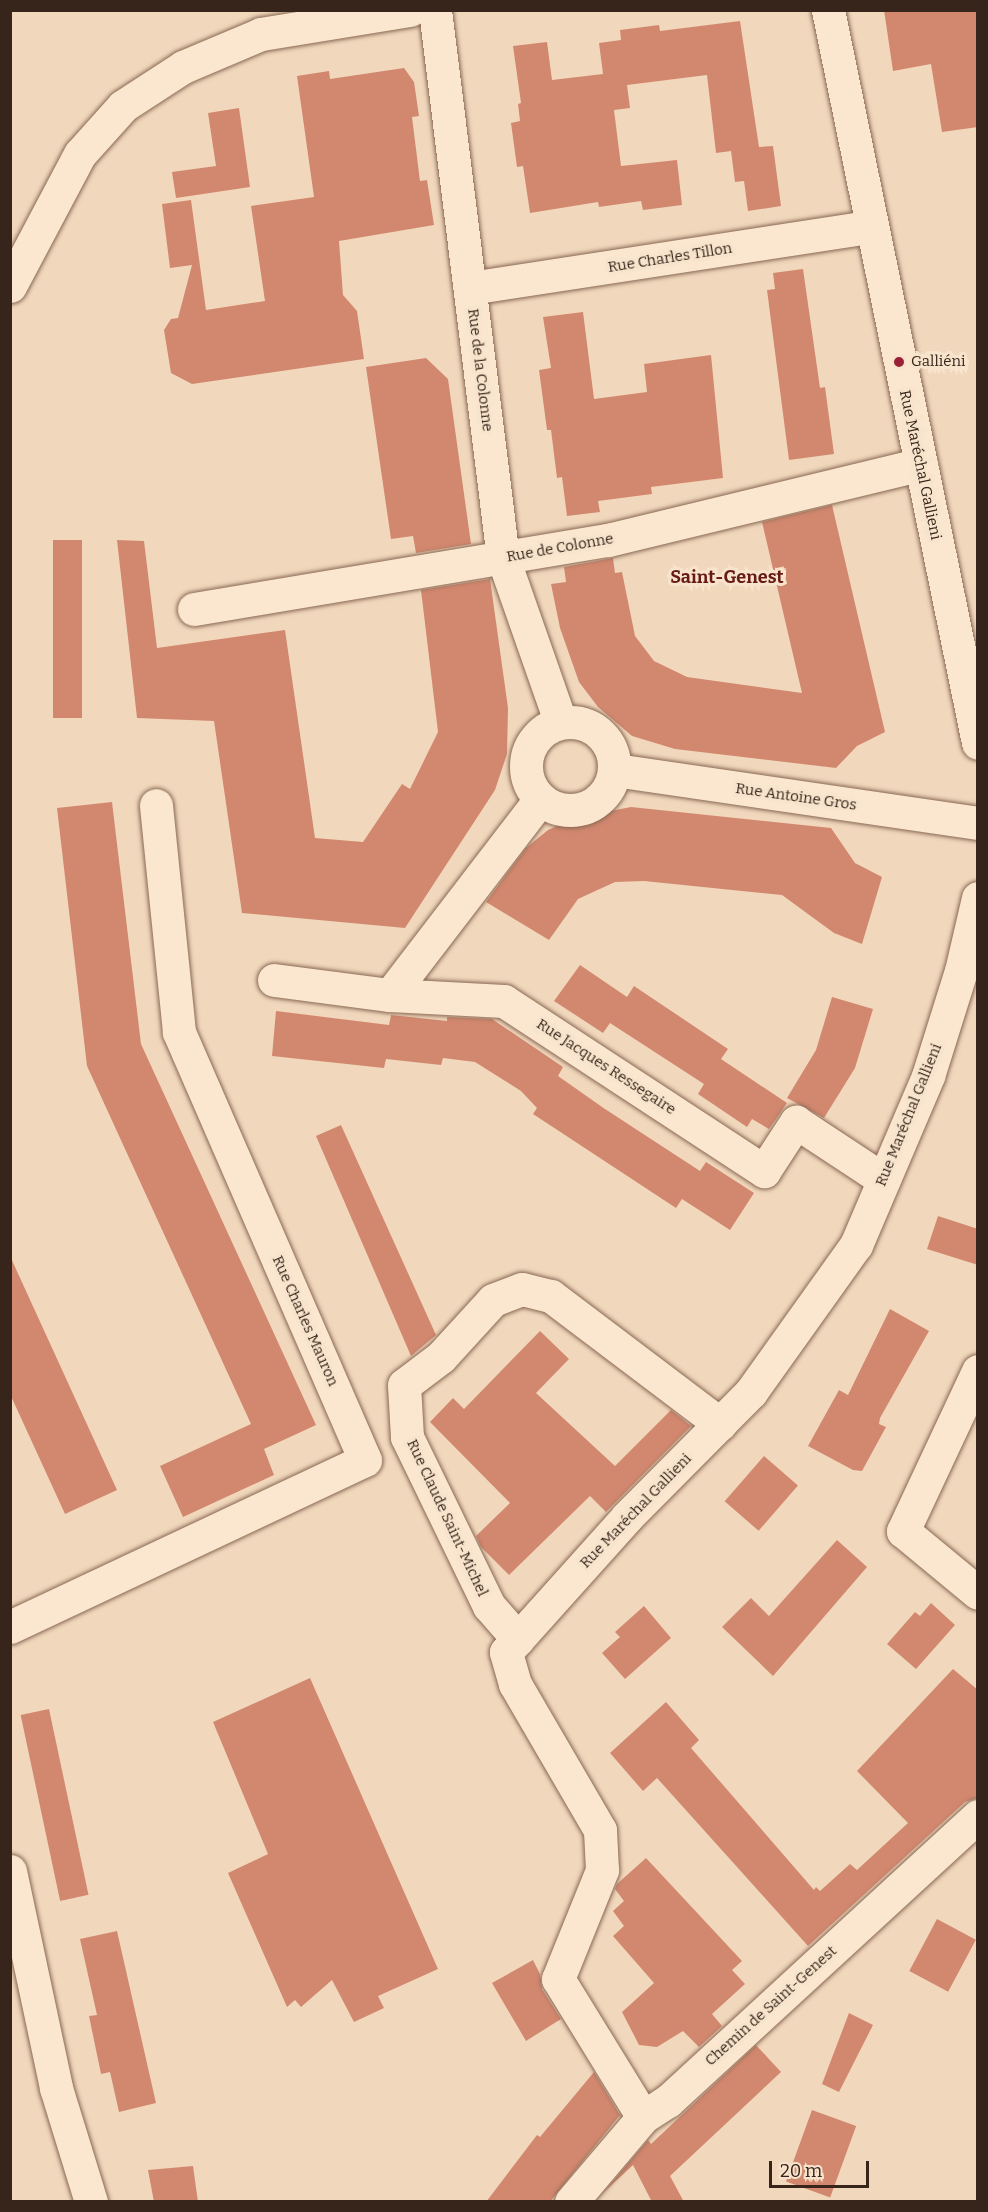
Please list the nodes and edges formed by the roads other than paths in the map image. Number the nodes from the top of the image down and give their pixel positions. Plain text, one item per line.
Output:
1 (410, 10) edge
2 (435, 10) edge
3 (828, 10) edge
4 (869, 227) junction
5 (10, 286) edge
6 (470, 288) junction
7 (921, 464) junction
8 (503, 558) junction
9 (194, 609) dead end
10 (560, 721) junction
11 (978, 743) edge
12 (615, 770) junction
13 (540, 801) junction
14 (156, 805) dead end
15 (978, 823) edge
16 (978, 898) edge
17 (274, 980) dead end
18 (390, 995) junction
19 (884, 1180) junction
20 (978, 1371) edge
21 (720, 1424) junction
22 (978, 1593) edge
23 (10, 1627) edge
24 (518, 1639) junction
25 (978, 1816) edge
26 (10, 1871) edge
27 (643, 2117) junction
28 (91, 2202) edge
29 (571, 2202) edge

1 - 5 street
2 - 6 street, Rue de la Colonne
3 - 4 street, Rue Maréchal Gallieni
4 - 6 street, Rue Charles Tillon
4 - 7 street, Rue Maréchal Gallieni
6 - 8 street, Rue de la Colonne
7 - 8 street, Rue de Colonne
7 - 11 street, Rue Maréchal Gallieni
8 - 9 street, Rue de Colonne
8 - 10 street, Rue de la Colonne
10 - 12 street
10 - 13 street
12 - 13 street
12 - 15 street, Rue Antoine Gros
13 - 18 street
14 - 23 street, Rue Charles Mauron
16 - 19 street, Rue Maréchal Gallieni
17 - 18 street, Rue Jacques Ressegaire
18 - 19 street, Rue Jacques Ressegaire
19 - 21 street, Rue Maréchal Gallieni
20 - 22 street
21 - 24 street, Rue Maréchal Gallieni
21 - 24 street, Rue Claude Saint-Michel
24 - 27 street, Rue Maréchal Gallieni
25 - 27 street, Chemin de Saint-Genest
26 - 28 street
27 - 29 street, Chemin de Saint-Genest

